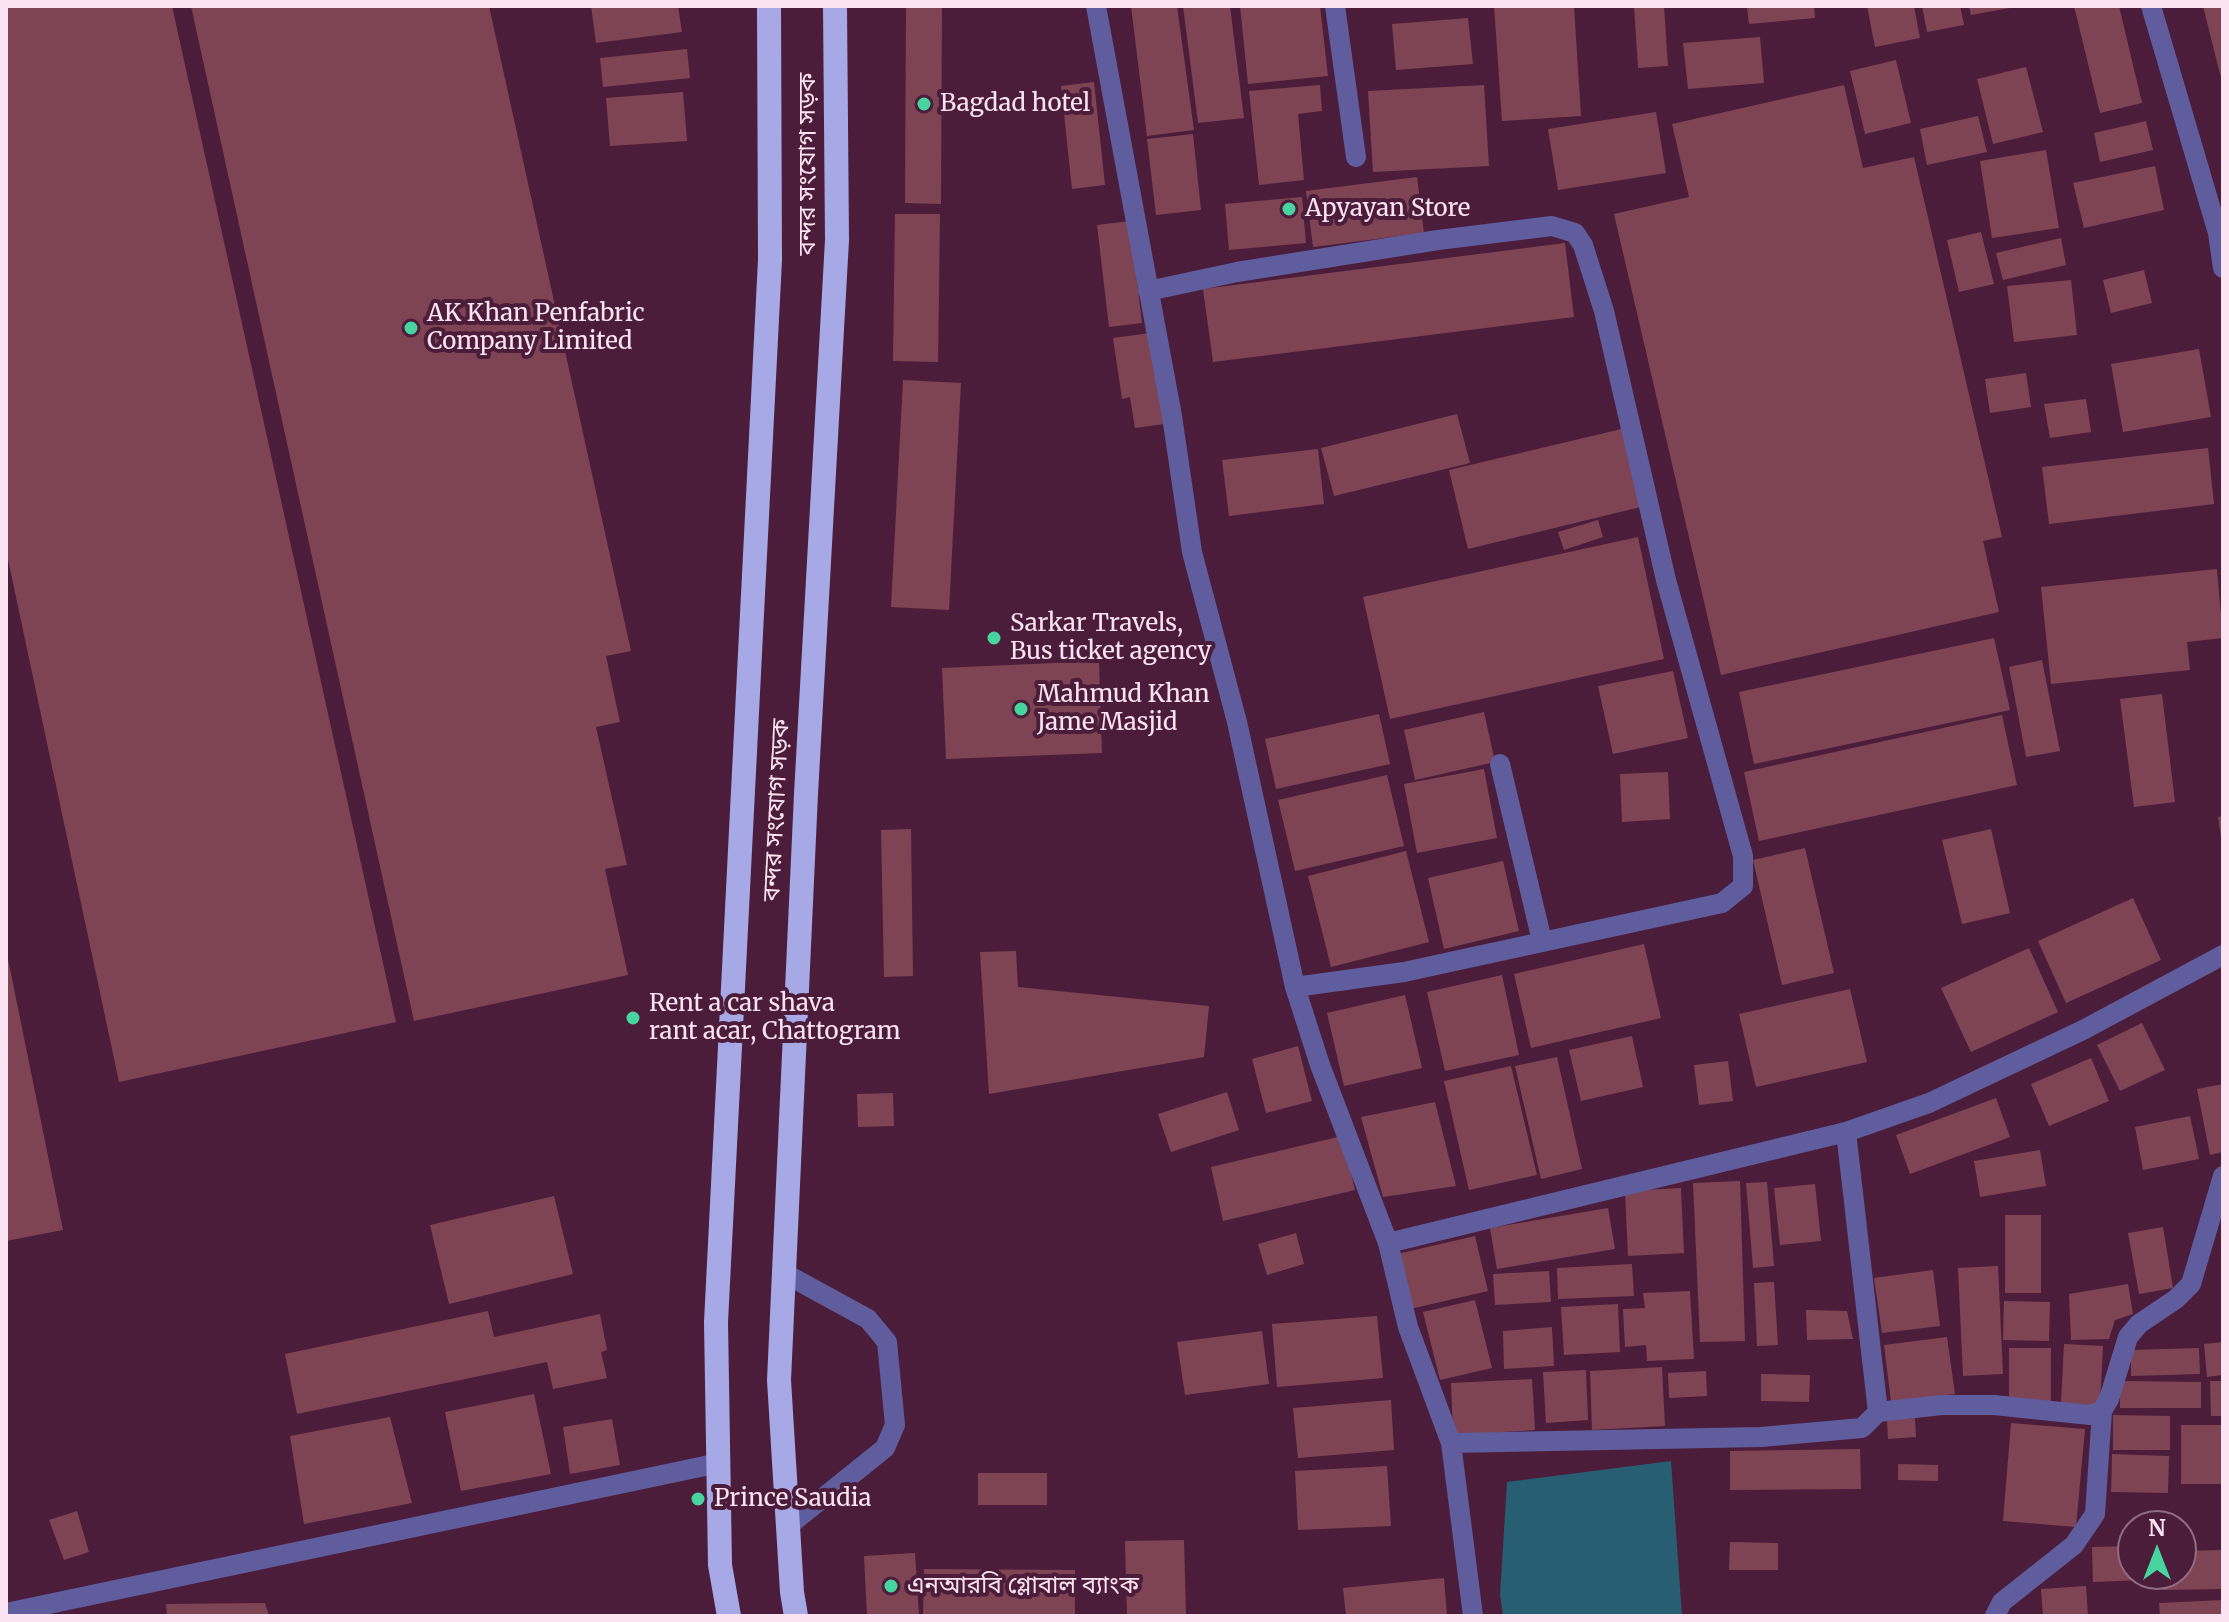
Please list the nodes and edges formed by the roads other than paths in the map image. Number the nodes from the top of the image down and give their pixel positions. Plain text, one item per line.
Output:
1 (769, 6) edge
2 (835, 6) edge
3 (1096, 6) edge
4 (1335, 6) edge
5 (2151, 6) edge
6 (1356, 157) dead end
7 (2223, 268) edge
8 (1148, 291) junction
9 (1500, 764) dead end
10 (1542, 941) junction
11 (2223, 955) edge
12 (1295, 987) junction
13 (1846, 1132) junction
14 (2223, 1176) edge
15 (1388, 1243) junction
16 (784, 1273) junction
17 (2102, 1411) junction
18 (1878, 1412) junction
19 (1451, 1443) junction
20 (719, 1463) junction
21 (788, 1526) junction
22 (6, 1613) edge
23 (729, 1616) edge
24 (796, 1616) edge
25 (1473, 1616) edge
26 (1995, 1616) edge

1 - 20 highway, বন্দর সংযোগ সড়ক
2 - 16 highway, বন্দর সংযোগ সড়ক
3 - 8 street
4 - 6 street
5 - 7 street
8 - 10 street
8 - 12 street
9 - 10 street
10 - 12 street
11 - 13 street
12 - 15 street
13 - 15 street
13 - 18 street
14 - 17 street
15 - 19 street
16 - 21 highway, বন্দর সংযোগ সড়ক
16 - 21 street
17 - 18 street
17 - 26 street
18 - 19 street
19 - 25 street
20 - 22 street
20 - 23 highway, বন্দর সংযোগ সড়ক
21 - 24 highway, বন্দর সংযোগ সড়ক

